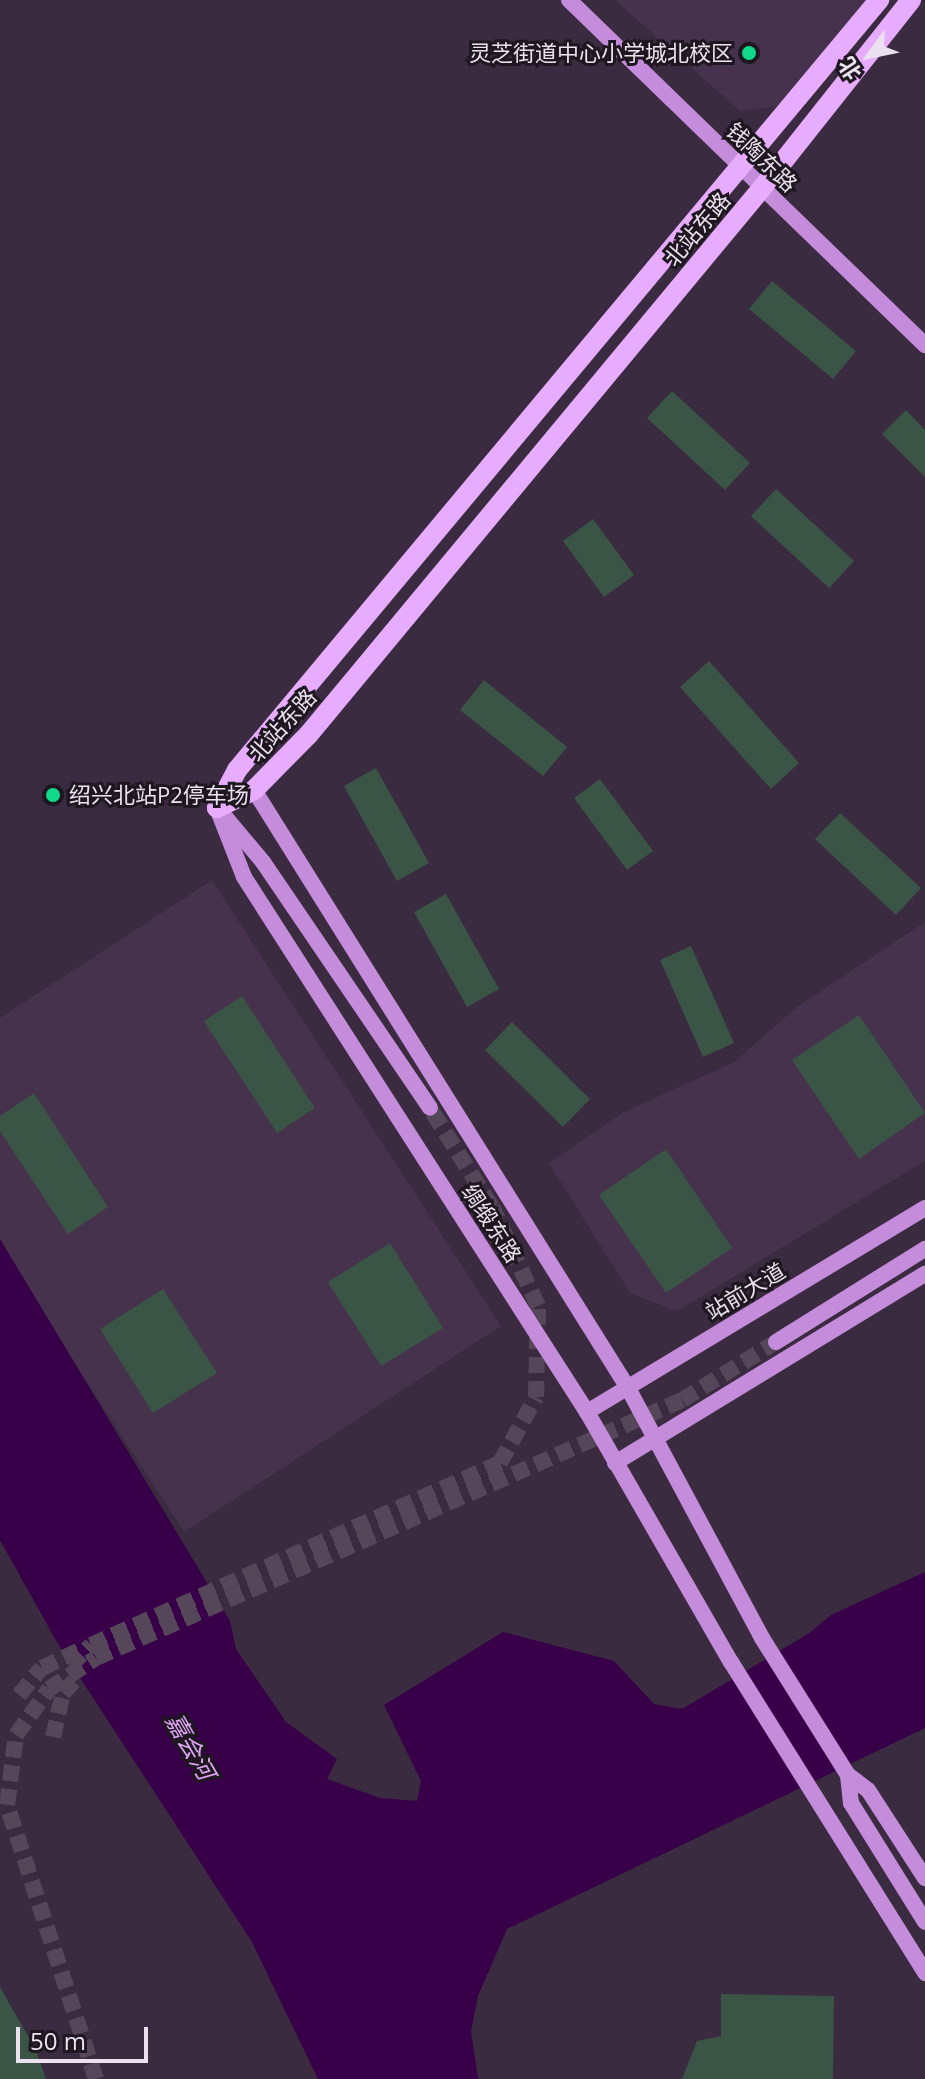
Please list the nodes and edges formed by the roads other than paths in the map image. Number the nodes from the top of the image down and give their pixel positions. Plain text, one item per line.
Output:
1 (569, 0) edge
2 (879, 0) edge
3 (911, 0) edge
4 (742, 169) junction
5 (762, 188) junction
6 (925, 345) edge
7 (254, 790) junction
8 (217, 808) junction
9 (430, 1108) tunnel mouth
10 (925, 1208) edge
11 (925, 1249) edge
12 (925, 1274) edge
13 (776, 1342) tunnel mouth
14 (628, 1388) junction
15 (587, 1412) junction
16 (653, 1439) junction
17 (615, 1463) junction
18 (848, 1775) junction
19 (925, 1878) edge
20 (925, 1922) edge
21 (925, 1973) edge

1 - 4 main road, 钱陶东路
2 - 4 main road, 北站东路
3 - 5 main road, 北站东路
4 - 5 main road, 钱陶东路
4 - 8 main road, 北站东路
5 - 6 main road, 钱陶东路
5 - 7 main road, 北站东路
7 - 8 main road, 北站东路
7 - 14 main road, 绸缎东路
8 - 9 main road
8 - 15 main road, 绸缎东路
10 - 14 main road, 站前大道
11 - 13 main road
12 - 16 main road
14 - 15 main road, 站前大道
14 - 16 main road, 绸缎东路
15 - 17 main road, 绸缎东路
16 - 17 main road
16 - 18 main road, 绸缎东路
17 - 21 main road, 绸缎东路
18 - 19 main road
18 - 20 main road

